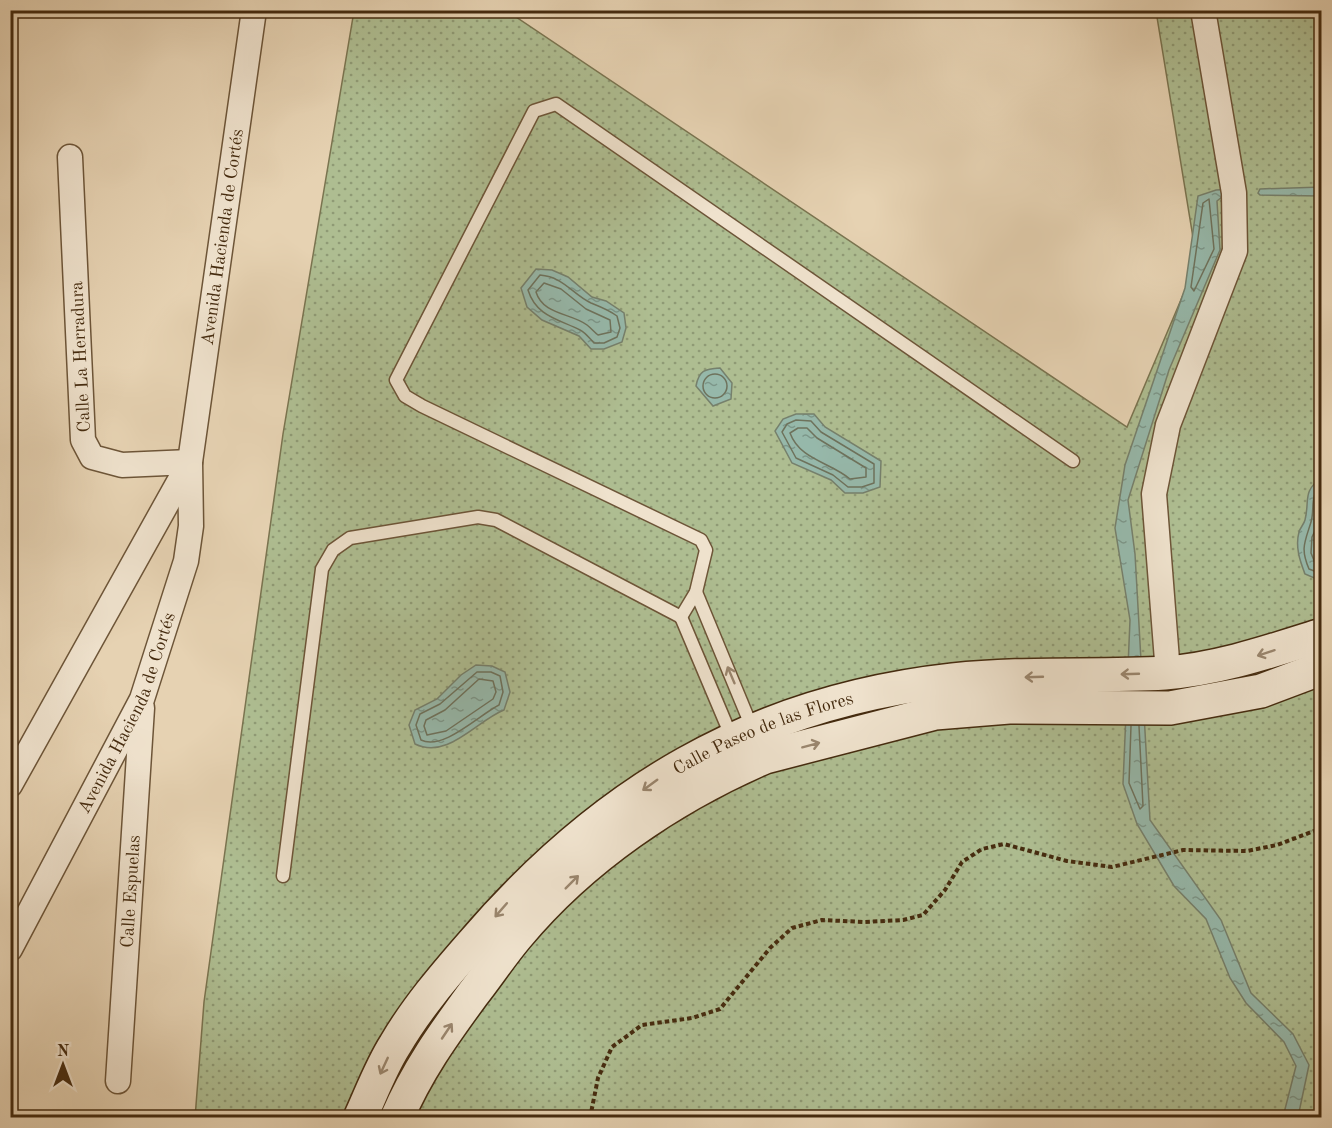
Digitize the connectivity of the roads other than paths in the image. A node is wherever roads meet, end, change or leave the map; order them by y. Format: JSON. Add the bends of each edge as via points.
{"nodes":[{"id":1,"x":254,"y":10,"type":"edge"},
{"id":2,"x":1203,"y":10,"type":"edge"},
{"id":3,"x":70,"y":157,"type":"dead end"},
{"id":4,"x":1073,"y":461,"type":"dead end"},
{"id":5,"x":190,"y":462,"type":"junction"},
{"id":6,"x":696,"y":592,"type":"junction"},
{"id":7,"x":681,"y":618,"type":"junction"},
{"id":8,"x":1322,"y":635,"type":"edge"},
{"id":9,"x":1203,"y":667,"type":"junction"},
{"id":10,"x":1322,"y":668,"type":"edge"},
{"id":11,"x":1168,"y":673,"type":"junction"},
{"id":12,"x":142,"y":699,"type":"junction"},
{"id":13,"x":1213,"y":700,"type":"junction"},
{"id":14,"x":752,"y":746,"type":"junction"},
{"id":15,"x":10,"y":785,"type":"edge"},
{"id":16,"x":283,"y":876,"type":"dead end"},
{"id":17,"x":10,"y":949,"type":"edge"},
{"id":18,"x":118,"y":1081,"type":"dead end"},
{"id":19,"x":360,"y":1118,"type":"edge"},
{"id":20,"x":397,"y":1118,"type":"edge"}],
"edges":[{"from":1,"to":5,"type":"street","name":"Avenida Hacienda de Cortés"},
{"from":2,"to":11,"type":"street","via":[[1234,193],[1235,251],[1168,426],[1154,494]]},
{"from":3,"to":5,"type":"street","name":"Calle La Herradura","via":[[83,440],[92,457],[122,465]]},
{"from":4,"to":6,"type":"lane","via":[[556,104],[534,111],[396,380],[405,396],[422,406],[700,540],[706,550]]},
{"from":5,"to":12,"type":"street","name":"Avenida Hacienda de Cortés","via":[[191,526],[186,561]]},
{"from":5,"to":15,"type":"street","name":"Avenida Hacienda de Cortés"},
{"from":6,"to":7,"type":"lane"},
{"from":14,"to":6,"type":"lane","one_way":true},
{"from":7,"to":14,"type":"lane"},
{"from":7,"to":16,"type":"lane","via":[[496,520],[478,517],[350,538],[333,550],[322,569]]},
{"from":8,"to":9,"type":"street","name":"Calle Paseo de las Flores","one_way":true,"via":[[1245,660]]},
{"from":9,"to":11,"type":"street","name":"Calle Paseo de las Flores"},
{"from":9,"to":13,"type":"street"},
{"from":10,"to":13,"type":"street","name":"Calle Paseo de las Flores","via":[[1261,692]]},
{"from":11,"to":14,"type":"street","name":"Calle Paseo de las Flores","one_way":true,"via":[[953,680],[844,700]]},
{"from":12,"to":17,"type":"street","name":"Avenida Hacienda de Cortés"},
{"from":12,"to":18,"type":"street","name":"Calle Espuelas"},
{"from":14,"to":13,"type":"street","name":"Calle Paseo de las Flores","one_way":true,"via":[[934,713],[1009,706],[1170,708]]},
{"from":14,"to":19,"type":"street","name":"Calle Paseo de las Flores","one_way":true,"via":[[670,770],[576,838],[506,904],[442,979],[394,1046]]},
{"from":20,"to":14,"type":"street","name":"Calle Paseo de las Flores","one_way":true,"via":[[413,1080],[517,936],[588,865]]}]}
